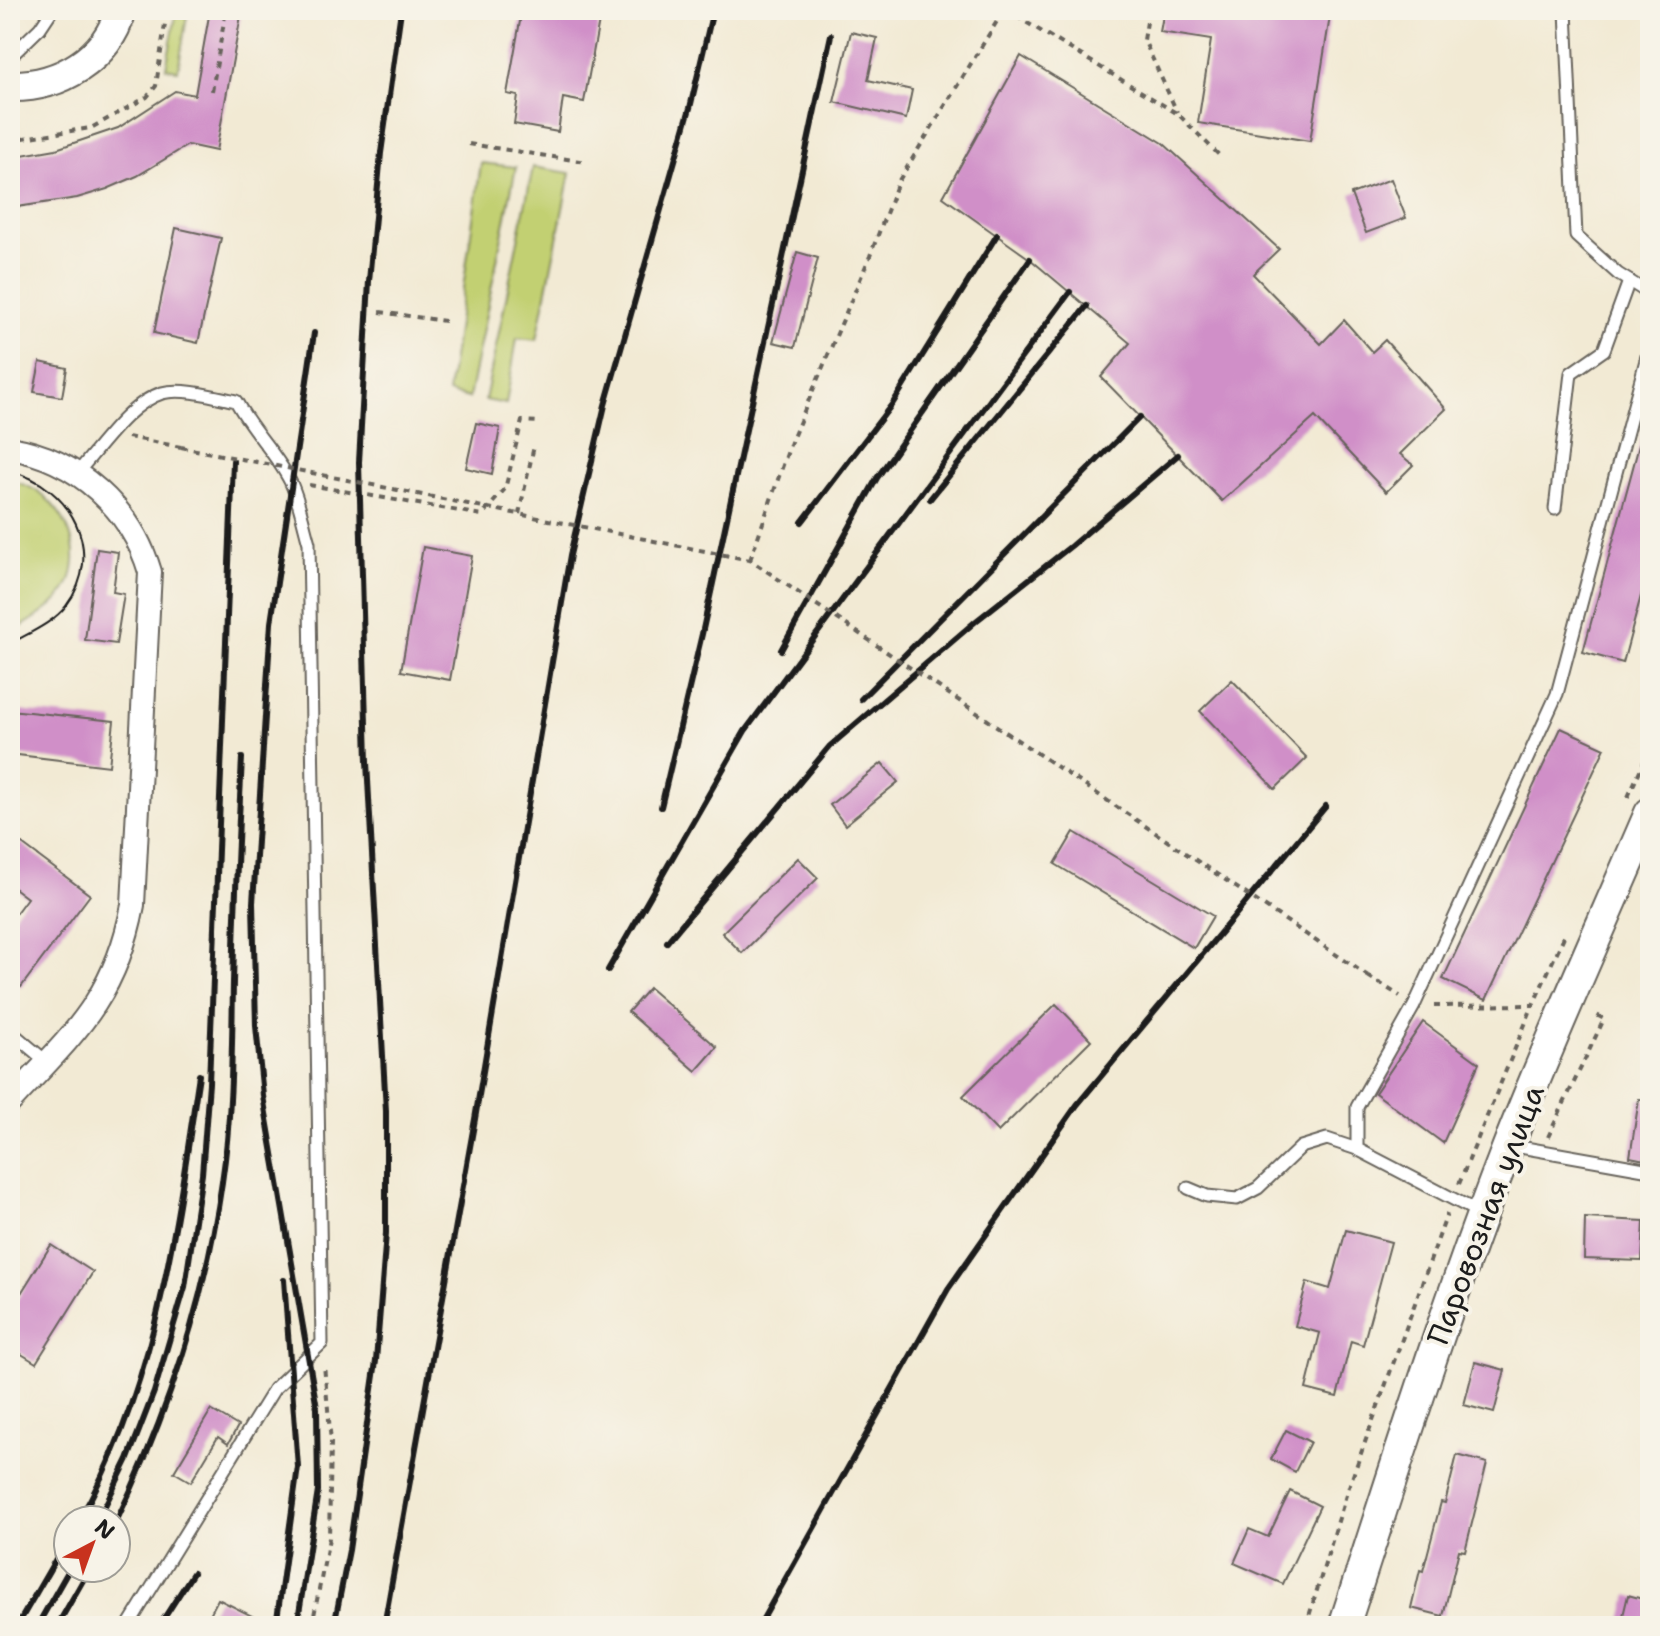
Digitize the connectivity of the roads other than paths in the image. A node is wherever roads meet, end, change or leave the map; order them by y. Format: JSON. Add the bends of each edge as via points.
{"nodes":[{"id":1,"x":52,"y":10,"type":"edge"},
{"id":2,"x":121,"y":10,"type":"edge"},
{"id":3,"x":1566,"y":10,"type":"edge"},
{"id":4,"x":10,"y":57,"type":"edge"},
{"id":5,"x":10,"y":86,"type":"edge"},
{"id":6,"x":1629,"y":281,"type":"junction"},
{"id":7,"x":1650,"y":294,"type":"edge"},
{"id":8,"x":1650,"y":345,"type":"edge"},
{"id":9,"x":10,"y":448,"type":"edge"},
{"id":10,"x":76,"y":474,"type":"junction"},
{"id":11,"x":1555,"y":509,"type":"dead end"},
{"id":12,"x":1637,"y":808,"type":"edge"},
{"id":13,"x":10,"y":1031,"type":"edge"},
{"id":14,"x":47,"y":1062,"type":"junction"},
{"id":15,"x":10,"y":1102,"type":"edge"},
{"id":16,"x":1508,"y":1145,"type":"junction"},
{"id":17,"x":1357,"y":1149,"type":"junction"},
{"id":18,"x":1650,"y":1170,"type":"edge"},
{"id":19,"x":1188,"y":1188,"type":"dead end"},
{"id":20,"x":1482,"y":1214,"type":"junction"},
{"id":21,"x":128,"y":1626,"type":"edge"},
{"id":22,"x":1344,"y":1626,"type":"edge"}],
"edges":[{"from":1,"to":4,"type":"lane"},
{"from":2,"to":5,"type":"main road","via":[[107,42],[72,72],[24,87]]},
{"from":3,"to":6,"type":"lane","via":[[1576,236]]},
{"from":6,"to":7,"type":"lane"},
{"from":6,"to":11,"type":"lane","via":[[1604,350],[1571,373]]},
{"from":8,"to":17,"type":"lane","via":[[1557,694],[1414,1006],[1357,1107]]},
{"from":9,"to":10,"type":"street"},
{"from":10,"to":14,"type":"street","via":[[105,495],[127,521],[142,544],[150,572],[133,905],[127,936],[105,991]]},
{"from":10,"to":21,"type":"lane","via":[[131,411],[163,392],[236,401],[291,482],[309,543],[322,1343],[274,1389]]},
{"from":12,"to":16,"type":"main road","name":"Паровозная улица"},
{"from":13,"to":14,"type":"lane"},
{"from":14,"to":15,"type":"street"},
{"from":16,"to":18,"type":"lane"},
{"from":16,"to":20,"type":"main road","name":"Паровозная улица"},
{"from":17,"to":19,"type":"lane","via":[[1327,1139],[1301,1147],[1258,1188],[1237,1199]]},
{"from":17,"to":20,"type":"lane"},
{"from":20,"to":22,"type":"main road","name":"Паровозная улица"}]}
